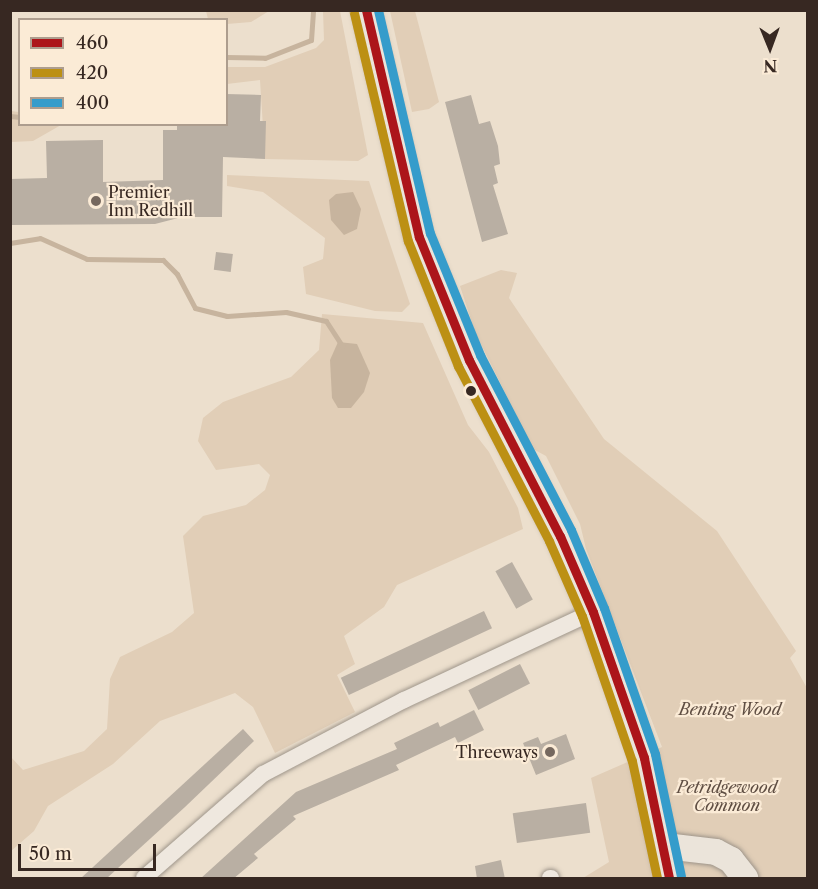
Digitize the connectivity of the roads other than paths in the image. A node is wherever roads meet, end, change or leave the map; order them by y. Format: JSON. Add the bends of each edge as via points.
{"nodes":[{"id":1,"x":368,"y":10,"type":"edge"},
{"id":2,"x":593,"y":612,"type":"junction"},
{"id":3,"x":665,"y":846,"type":"junction"},
{"id":4,"x":144,"y":879,"type":"edge"},
{"id":5,"x":669,"y":879,"type":"edge"},
{"id":6,"x":745,"y":879,"type":"edge"}],
"edges":[{"from":1,"to":2,"type":"main road","via":[[398,162],[438,290]]},
{"from":2,"to":3,"type":"main road","via":[[634,724]]},
{"from":2,"to":4,"type":"street","via":[[404,700],[263,774]]},
{"from":3,"to":5,"type":"main road"},
{"from":3,"to":6,"type":"main road","via":[[717,852],[731,860]]}]}
